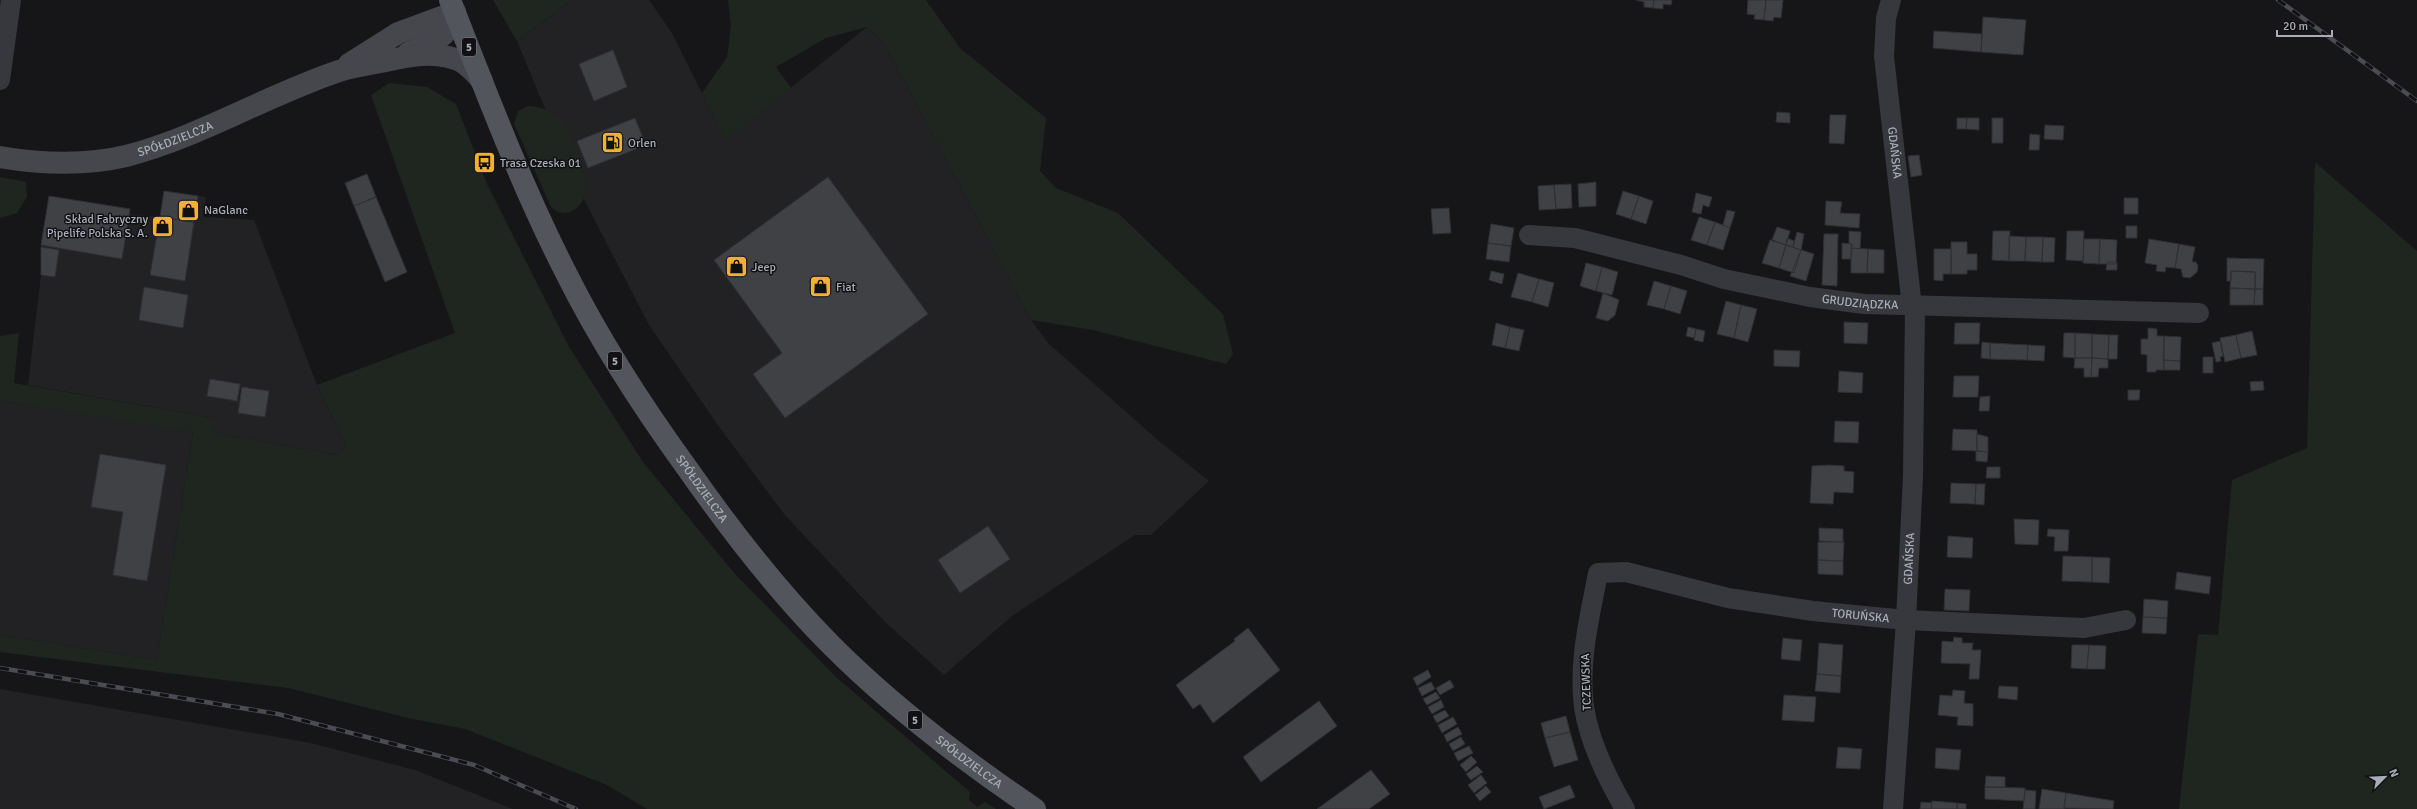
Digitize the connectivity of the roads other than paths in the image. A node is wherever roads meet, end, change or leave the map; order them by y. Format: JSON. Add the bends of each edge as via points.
{"nodes":[{"id":1,"x":11,"y":0,"type":"edge"},
{"id":2,"x":1892,"y":0,"type":"edge"},
{"id":3,"x":452,"y":6,"type":"edge"},
{"id":4,"x":402,"y":57,"type":"junction"},
{"id":5,"x":340,"y":71,"type":"junction"},
{"id":6,"x":0,"y":80,"type":"edge"},
{"id":7,"x":482,"y":81,"type":"junction"},
{"id":8,"x":0,"y":157,"type":"edge"},
{"id":9,"x":1529,"y":235,"type":"dead end"},
{"id":10,"x":1913,"y":307,"type":"junction"},
{"id":11,"x":2199,"y":313,"type":"dead end"},
{"id":12,"x":1598,"y":573,"type":"joint"},
{"id":13,"x":1906,"y":620,"type":"junction"},
{"id":14,"x":2126,"y":620,"type":"dead end"},
{"id":15,"x":1035,"y":809,"type":"edge"},
{"id":16,"x":1625,"y":809,"type":"edge"},
{"id":17,"x":1893,"y":809,"type":"edge"}],
"edges":[{"from":1,"to":6,"type":"street"},
{"from":2,"to":10,"type":"street","name":"GDAŃSKA","via":[[1886,18],[1884,56]]},
{"from":3,"to":4,"type":"street","name":"SPÓŁDZIELCZA","via":[[453,24],[445,35]]},
{"from":3,"to":5,"type":"street","name":"SPÓŁDZIELCZA","via":[[398,33]]},
{"from":3,"to":7,"type":"main road","name":"SPÓŁDZIELCZA","number":"5"},
{"from":4,"to":5,"type":"street","name":"SPÓŁDZIELCZA"},
{"from":4,"to":7,"type":"street","name":"SPÓŁDZIELCZA","via":[[420,55],[455,59],[464,63]]},
{"from":5,"to":8,"type":"street","name":"SPÓŁDZIELCZA","via":[[126,156],[63,164],[33,163]]},
{"from":7,"to":15,"type":"main road","name":"SPÓŁDZIELCZA","number":"5","via":[[524,186],[579,298],[638,398],[721,516],[805,619],[859,672],[948,746]]},
{"from":9,"to":10,"type":"street","name":"GRUDZIĄDZKA","via":[[1575,238],[1681,265],[1724,279],[1810,297]]},
{"from":10,"to":11,"type":"street","name":"GRUDZIĄDZKA","via":[[1939,305]]},
{"from":10,"to":13,"type":"street","name":"GDAŃSKA","via":[[1913,476]]},
{"from":12,"to":13,"type":"street","name":"TORUŃSKA","via":[[1626,572],[1728,598],[1813,611]]},
{"from":12,"to":16,"type":"street","name":"TCZEWSKA","via":[[1584,650],[1584,706],[1590,733],[1600,759]]},
{"from":13,"to":14,"type":"street","name":"TORUŃSKA","via":[[2084,628]]},
{"from":13,"to":17,"type":"street","name":"GDAŃSKA"}]}
